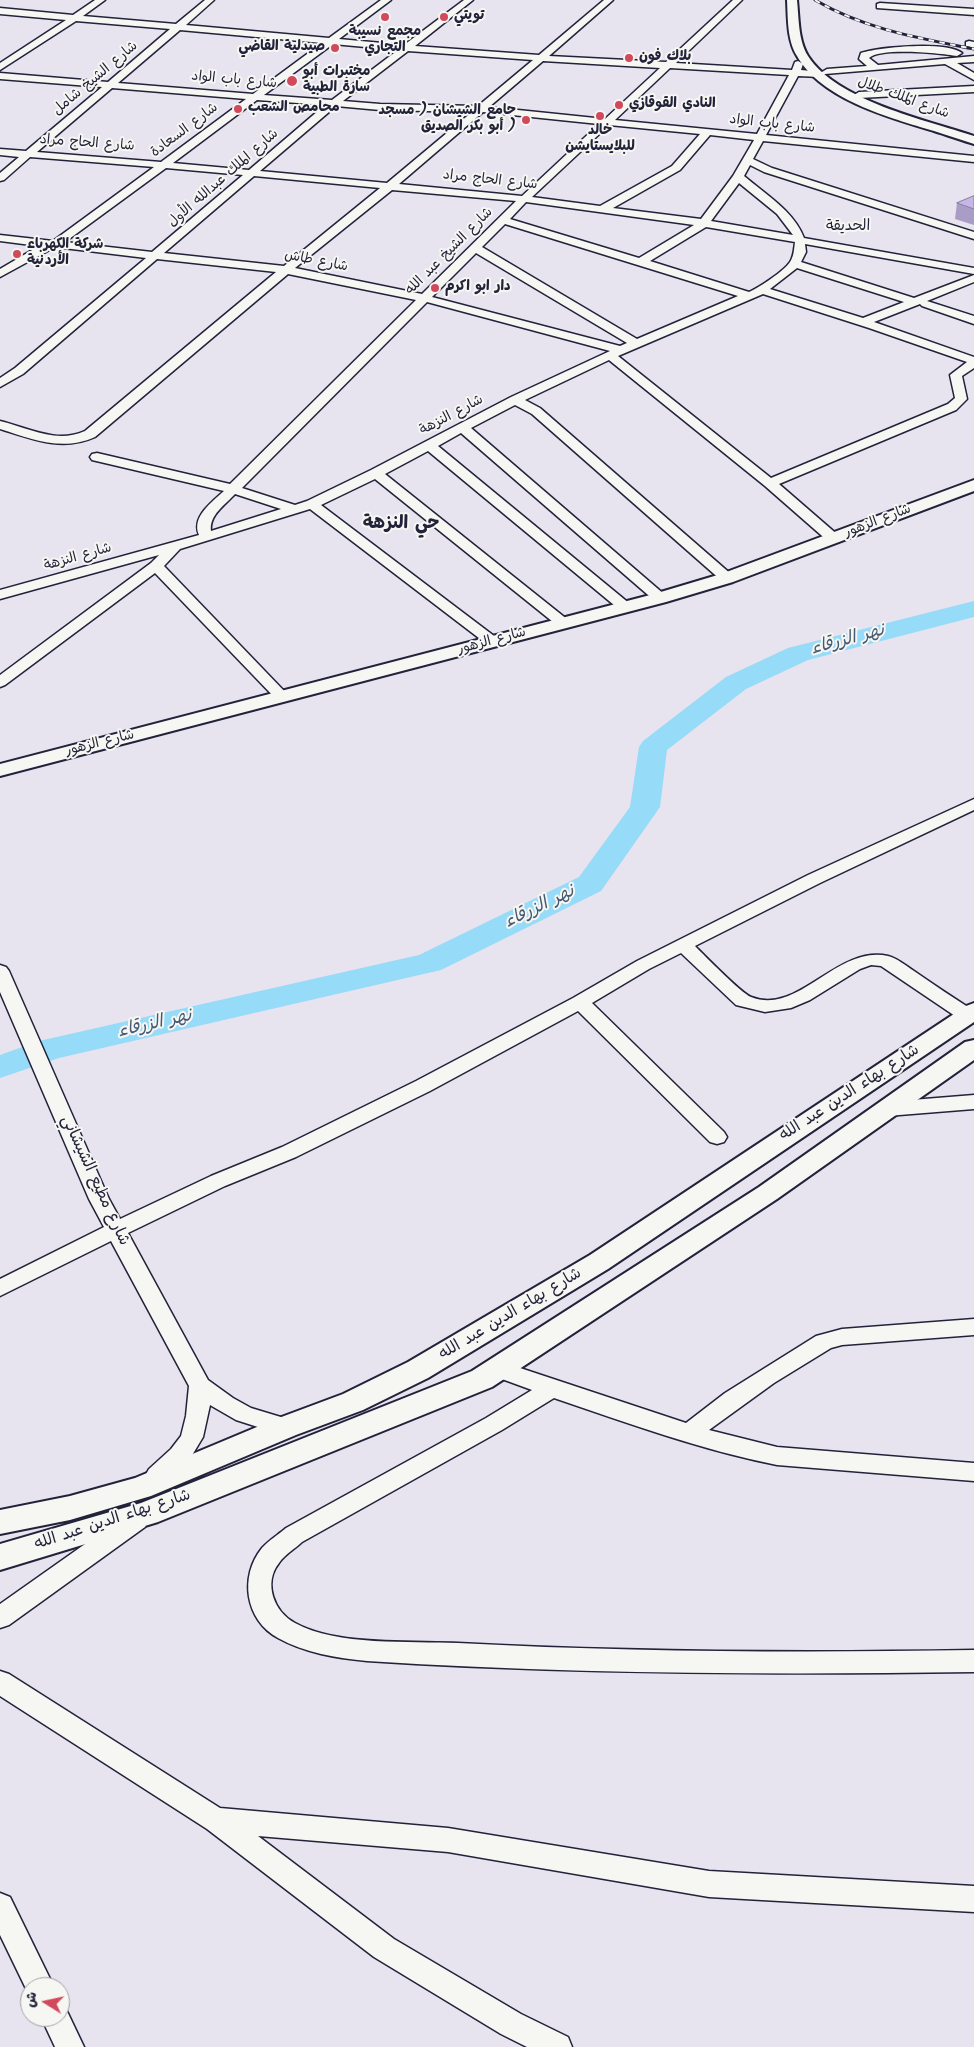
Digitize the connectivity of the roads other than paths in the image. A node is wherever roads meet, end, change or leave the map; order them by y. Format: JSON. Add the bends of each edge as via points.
{"nodes":[{"id":1,"x":101,"y":0,"type":"edge"},
{"id":2,"x":210,"y":0,"type":"edge"},
{"id":3,"x":380,"y":0,"type":"edge"},
{"id":4,"x":387,"y":0,"type":"edge"},
{"id":5,"x":469,"y":0,"type":"edge"},
{"id":6,"x":609,"y":0,"type":"edge"},
{"id":7,"x":738,"y":0,"type":"edge"},
{"id":8,"x":792,"y":0,"type":"edge"},
{"id":9,"x":801,"y":0,"type":"edge"},
{"id":10,"x":898,"y":0,"type":"edge"},
{"id":11,"x":974,"y":4,"type":"edge"},
{"id":12,"x":880,"y":6,"type":"dead end"},
{"id":13,"x":0,"y":11,"type":"edge"},
{"id":14,"x":974,"y":12,"type":"edge"},
{"id":15,"x":75,"y":18,"type":"junction"},
{"id":16,"x":177,"y":28,"type":"junction"},
{"id":17,"x":327,"y":40,"type":"junction"},
{"id":18,"x":407,"y":48,"type":"junction"},
{"id":19,"x":801,"y":53,"type":"junction"},
{"id":20,"x":542,"y":58,"type":"junction"},
{"id":21,"x":974,"y":58,"type":"edge"},
{"id":22,"x":948,"y":62,"type":"junction"},
{"id":23,"x":668,"y":65,"type":"junction"},
{"id":24,"x":0,"y":67,"type":"edge"},
{"id":25,"x":876,"y":68,"type":"junction"},
{"id":26,"x":823,"y":73,"type":"junction"},
{"id":27,"x":795,"y":74,"type":"junction"},
{"id":28,"x":0,"y":76,"type":"edge"},
{"id":29,"x":974,"y":77,"type":"edge"},
{"id":30,"x":109,"y":85,"type":"junction"},
{"id":31,"x":974,"y":89,"type":"edge"},
{"id":32,"x":859,"y":95,"type":"junction"},
{"id":33,"x":252,"y":96,"type":"junction"},
{"id":34,"x":334,"y":103,"type":"junction"},
{"id":35,"x":481,"y":109,"type":"junction"},
{"id":36,"x":608,"y":123,"type":"junction"},
{"id":37,"x":707,"y":132,"type":"junction"},
{"id":38,"x":974,"y":134,"type":"edge"},
{"id":39,"x":759,"y":137,"type":"junction"},
{"id":40,"x":974,"y":140,"type":"edge"},
{"id":41,"x":0,"y":152,"type":"edge"},
{"id":42,"x":29,"y":154,"type":"junction"},
{"id":43,"x":974,"y":159,"type":"edge"},
{"id":44,"x":747,"y":160,"type":"junction"},
{"id":45,"x":154,"y":164,"type":"junction"},
{"id":46,"x":166,"y":165,"type":"junction"},
{"id":47,"x":768,"y":170,"type":"junction"},
{"id":48,"x":251,"y":173,"type":"junction"},
{"id":49,"x":740,"y":174,"type":"junction"},
{"id":50,"x":0,"y":178,"type":"edge"},
{"id":51,"x":390,"y":186,"type":"junction"},
{"id":52,"x":524,"y":198,"type":"junction"},
{"id":53,"x":604,"y":208,"type":"junction"},
{"id":54,"x":503,"y":220,"type":"junction"},
{"id":55,"x":704,"y":222,"type":"junction"},
{"id":56,"x":974,"y":236,"type":"edge"},
{"id":57,"x":0,"y":238,"type":"edge"},
{"id":58,"x":800,"y":240,"type":"junction"},
{"id":59,"x":48,"y":244,"type":"junction"},
{"id":60,"x":475,"y":248,"type":"junction"},
{"id":61,"x":155,"y":257,"type":"junction"},
{"id":62,"x":641,"y":262,"type":"junction"},
{"id":63,"x":795,"y":264,"type":"junction"},
{"id":64,"x":286,"y":270,"type":"junction"},
{"id":65,"x":974,"y":271,"type":"edge"},
{"id":66,"x":0,"y":274,"type":"edge"},
{"id":67,"x":974,"y":278,"type":"edge"},
{"id":68,"x":974,"y":285,"type":"edge"},
{"id":69,"x":756,"y":293,"type":"junction"},
{"id":70,"x":424,"y":298,"type":"junction"},
{"id":71,"x":921,"y":303,"type":"junction"},
{"id":72,"x":974,"y":320,"type":"edge"},
{"id":73,"x":868,"y":324,"type":"junction"},
{"id":74,"x":636,"y":343,"type":"junction"},
{"id":75,"x":616,"y":353,"type":"junction"},
{"id":76,"x":974,"y":362,"type":"edge"},
{"id":77,"x":0,"y":367,"type":"edge"},
{"id":78,"x":19,"y":371,"type":"junction"},
{"id":79,"x":0,"y":383,"type":"edge"},
{"id":80,"x":515,"y":400,"type":"junction"},
{"id":81,"x":0,"y":425,"type":"edge"},
{"id":82,"x":462,"y":427,"type":"junction"},
{"id":83,"x":429,"y":445,"type":"junction"},
{"id":84,"x":97,"y":457,"type":"dead end"},
{"id":85,"x":376,"y":473,"type":"junction"},
{"id":86,"x":770,"y":483,"type":"junction"},
{"id":87,"x":974,"y":485,"type":"edge"},
{"id":88,"x":233,"y":489,"type":"junction"},
{"id":89,"x":312,"y":504,"type":"junction"},
{"id":90,"x":296,"y":510,"type":"junction"},
{"id":91,"x":207,"y":537,"type":"junction"},
{"id":92,"x":834,"y":539,"type":"junction"},
{"id":93,"x":174,"y":547,"type":"junction"},
{"id":94,"x":156,"y":566,"type":"junction"},
{"id":95,"x":727,"y":578,"type":"junction"},
{"id":96,"x":0,"y":596,"type":"edge"},
{"id":97,"x":660,"y":598,"type":"junction"},
{"id":98,"x":625,"y":607,"type":"junction"},
{"id":99,"x":563,"y":623,"type":"junction"},
{"id":100,"x":493,"y":642,"type":"junction"},
{"id":101,"x":0,"y":682,"type":"edge"},
{"id":102,"x":282,"y":697,"type":"junction"},
{"id":103,"x":0,"y":770,"type":"edge"},
{"id":104,"x":974,"y":804,"type":"edge"},
{"id":105,"x":683,"y":945,"type":"junction"},
{"id":106,"x":2,"y":977,"type":"edge"},
{"id":107,"x":580,"y":1002,"type":"junction"},
{"id":108,"x":971,"y":1014,"type":"edge"},
{"id":109,"x":974,"y":1048,"type":"edge"},
{"id":110,"x":974,"y":1102,"type":"edge"},
{"id":111,"x":887,"y":1109,"type":"junction"},
{"id":112,"x":717,"y":1137,"type":"dead end"},
{"id":113,"x":114,"y":1230,"type":"junction"},
{"id":114,"x":637,"y":1236,"type":"junction"},
{"id":115,"x":663,"y":1261,"type":"junction"},
{"id":116,"x":0,"y":1288,"type":"edge"},
{"id":117,"x":974,"y":1327,"type":"edge"},
{"id":118,"x":499,"y":1369,"type":"junction"},
{"id":119,"x":200,"y":1386,"type":"junction"},
{"id":120,"x":551,"y":1389,"type":"junction"},
{"id":121,"x":286,"y":1427,"type":"junction"},
{"id":122,"x":688,"y":1434,"type":"junction"},
{"id":123,"x":974,"y":1472,"type":"edge"},
{"id":124,"x":144,"y":1501,"type":"junction"},
{"id":125,"x":0,"y":1522,"type":"edge"},
{"id":126,"x":0,"y":1557,"type":"edge"},
{"id":127,"x":0,"y":1618,"type":"edge"},
{"id":128,"x":974,"y":1661,"type":"edge"},
{"id":129,"x":0,"y":1682,"type":"edge"},
{"id":130,"x":216,"y":1820,"type":"junction"},
{"id":131,"x":974,"y":1899,"type":"edge"},
{"id":132,"x":0,"y":1906,"type":"edge"},
{"id":133,"x":35,"y":1977,"type":"edge"},
{"id":134,"x":60,"y":2027,"type":"edge"},
{"id":135,"x":70,"y":2047,"type":"edge"},
{"id":136,"x":558,"y":2047,"type":"edge"}],
"edges":[{"from":1,"to":15,"type":"street"},
{"from":2,"to":16,"type":"street","name":"شارع الشيخ شامل"},
{"from":3,"to":17,"type":"street","name":"شارع السعادة"},
{"from":4,"to":17,"type":"street","name":"شارع السعادة"},
{"from":5,"to":18,"type":"street","name":"شارع الملك عبدالله الأول"},
{"from":6,"to":20,"type":"street"},
{"from":7,"to":23,"type":"street","name":"شارع الشيخ عبد الله"},
{"from":8,"to":19,"type":"main road","name":"شارع الملك طلال"},
{"from":9,"to":26,"type":"main road","name":"شارع الملك طلال","via":[[810,53]]},
{"from":10,"to":11,"type":"street"},
{"from":12,"to":14,"type":"street"},
{"from":13,"to":15,"type":"street"},
{"from":15,"to":16,"type":"street"},
{"from":15,"to":24,"type":"street"},
{"from":16,"to":17,"type":"street"},
{"from":16,"to":30,"type":"street","name":"شارع الشيخ شامل"},
{"from":17,"to":18,"type":"street"},
{"from":17,"to":33,"type":"street","name":"شارع السعادة"},
{"from":18,"to":20,"type":"street"},
{"from":18,"to":34,"type":"street","name":"شارع الملك عبدالله الأول"},
{"from":19,"to":26,"type":"main road","name":"شارع الملك طلال"},
{"from":19,"to":27,"type":"street"},
{"from":20,"to":23,"type":"street"},
{"from":20,"to":35,"type":"street"},
{"from":21,"to":22,"type":"street"},
{"from":21,"to":25,"type":"street","via":[[926,50],[864,55],[864,59]]},
{"from":22,"to":25,"type":"street"},
{"from":22,"to":29,"type":"street"},
{"from":23,"to":27,"type":"street"},
{"from":23,"to":36,"type":"street","name":"شارع الشيخ عبد الله"},
{"from":25,"to":26,"type":"street"},
{"from":26,"to":27,"type":"street"},
{"from":26,"to":32,"type":"main road","name":"شارع الملك طلال"},
{"from":26,"to":40,"type":"main road","name":"شارع الملك طلال","via":[[839,91],[860,102]]},
{"from":27,"to":39,"type":"street"},
{"from":28,"to":30,"type":"street","name":"شارع باب الواد"},
{"from":30,"to":33,"type":"street","name":"شارع باب الواد"},
{"from":30,"to":42,"type":"street","name":"شارع الشيخ شامل"},
{"from":31,"to":32,"type":"street"},
{"from":32,"to":38,"type":"main road","name":"شارع الملك طلال"},
{"from":33,"to":34,"type":"street","name":"شارع باب الواد","via":[[308,97]]},
{"from":33,"to":45,"type":"street","name":"شارع السعادة"},
{"from":33,"to":46,"type":"street","name":"شارع السعادة"},
{"from":34,"to":35,"type":"street","name":"شارع باب الواد"},
{"from":34,"to":48,"type":"street","name":"شارع الملك عبدالله الأول"},
{"from":35,"to":36,"type":"street","name":"شارع باب الواد"},
{"from":35,"to":51,"type":"street"},
{"from":36,"to":37,"type":"street","name":"شارع باب الواد"},
{"from":36,"to":52,"type":"street","name":"شارع الشيخ عبد الله"},
{"from":37,"to":39,"type":"street","name":"شارع باب الواد"},
{"from":37,"to":53,"type":"street","via":[[676,168]]},
{"from":39,"to":43,"type":"street","name":"شارع باب الواد"},
{"from":39,"to":44,"type":"street"},
{"from":41,"to":42,"type":"street","name":"شارع الحاج مراد"},
{"from":42,"to":45,"type":"street","name":"شارع الحاج مراد"},
{"from":42,"to":50,"type":"street","name":"شارع الشيخ شامل"},
{"from":44,"to":47,"type":"street"},
{"from":44,"to":49,"type":"street"},
{"from":45,"to":46,"type":"street","name":"شارع الحاج مراد"},
{"from":45,"to":59,"type":"street","name":"شارع السعادة"},
{"from":46,"to":48,"type":"street","name":"شارع الحاج مراد"},
{"from":46,"to":59,"type":"street","name":"شارع السعادة"},
{"from":47,"to":49,"type":"street"},
{"from":47,"to":56,"type":"street"},
{"from":48,"to":51,"type":"street","name":"شارع الحاج مراد"},
{"from":48,"to":61,"type":"street","name":"شارع الملك عبدالله الأول"},
{"from":49,"to":55,"type":"street"},
{"from":49,"to":58,"type":"street","via":[[781,212]]},
{"from":51,"to":52,"type":"street","name":"شارع الحاج مراد"},
{"from":51,"to":64,"type":"street"},
{"from":52,"to":53,"type":"street","name":"شارع الحاج مراد"},
{"from":52,"to":54,"type":"street","name":"شارع الشيخ عبد الله"},
{"from":53,"to":55,"type":"street","name":"شارع الحاج مراد"},
{"from":54,"to":60,"type":"street","name":"شارع الشيخ عبد الله"},
{"from":54,"to":62,"type":"street"},
{"from":55,"to":58,"type":"street","name":"شارع الحاج مراد"},
{"from":55,"to":62,"type":"street"},
{"from":57,"to":59,"type":"street","name":"شارع طاش"},
{"from":58,"to":63,"type":"street"},
{"from":58,"to":65,"type":"street","name":"شارع الحاج مراد"},
{"from":59,"to":61,"type":"street","name":"شارع طاش"},
{"from":59,"to":66,"type":"street","name":"شارع السعادة"},
{"from":60,"to":70,"type":"street","name":"شارع الشيخ عبد الله"},
{"from":60,"to":74,"type":"street"},
{"from":61,"to":64,"type":"street","name":"شارع طاش"},
{"from":61,"to":78,"type":"street","name":"شارع الملك عبدالله الأول"},
{"from":62,"to":69,"type":"street"},
{"from":63,"to":69,"type":"street","name":"شارع النزهة"},
{"from":63,"to":71,"type":"street"},
{"from":64,"to":70,"type":"street","name":"شارع طاش"},
{"from":64,"to":81,"type":"street","via":[[86,436],[71,441],[54,441]]},
{"from":67,"to":71,"type":"street"},
{"from":68,"to":71,"type":"street"},
{"from":69,"to":73,"type":"street"},
{"from":69,"to":74,"type":"street","name":"شارع النزهة"},
{"from":70,"to":75,"type":"street","name":"شارع طاش"},
{"from":70,"to":88,"type":"street","name":"شارع الشيخ عبد الله"},
{"from":71,"to":72,"type":"street"},
{"from":71,"to":73,"type":"street"},
{"from":73,"to":76,"type":"street"},
{"from":74,"to":75,"type":"street","name":"شارع النزهة"},
{"from":75,"to":80,"type":"street","name":"شارع النزهة"},
{"from":75,"to":86,"type":"street"},
{"from":76,"to":86,"type":"street","via":[[956,375],[961,398],[952,407]]},
{"from":77,"to":78,"type":"street"},
{"from":78,"to":79,"type":"street","name":"شارع الملك عبدالله الأول"},
{"from":80,"to":82,"type":"street","name":"شارع النزهة"},
{"from":80,"to":95,"type":"street","via":[[536,411]]},
{"from":82,"to":83,"type":"street","name":"شارع النزهة"},
{"from":82,"to":97,"type":"street"},
{"from":83,"to":85,"type":"street","name":"شارع النزهة"},
{"from":83,"to":98,"type":"street"},
{"from":84,"to":88,"type":"street"},
{"from":85,"to":89,"type":"street","name":"شارع النزهة"},
{"from":85,"to":99,"type":"street"},
{"from":86,"to":92,"type":"street"},
{"from":87,"to":92,"type":"main road","name":"شارع الزهور"},
{"from":88,"to":90,"type":"street"},
{"from":88,"to":91,"type":"street","name":"شارع الشيخ عبد الله","via":[[205,520]]},
{"from":89,"to":90,"type":"street","name":"شارع النزهة"},
{"from":89,"to":100,"type":"street"},
{"from":90,"to":91,"type":"street","name":"شارع النزهة"},
{"from":91,"to":93,"type":"street","name":"شارع النزهة"},
{"from":92,"to":95,"type":"main road","name":"شارع الزهور"},
{"from":93,"to":94,"type":"street"},
{"from":93,"to":96,"type":"street","name":"شارع النزهة"},
{"from":94,"to":101,"type":"street"},
{"from":94,"to":102,"type":"street"},
{"from":95,"to":97,"type":"main road","name":"شارع الزهور"},
{"from":97,"to":98,"type":"main road","name":"شارع الزهور"},
{"from":98,"to":99,"type":"main road","name":"شارع الزهور"},
{"from":99,"to":100,"type":"main road","name":"شارع الزهور"},
{"from":100,"to":102,"type":"main road","name":"شارع الزهور"},
{"from":102,"to":103,"type":"main road","name":"شارع الزهور"},
{"from":104,"to":105,"type":"street"},
{"from":105,"to":107,"type":"street"},
{"from":105,"to":108,"type":"street","via":[[743,1001],[751,1004],[772,1006],[790,1003],[863,960],[878,958]]},
{"from":106,"to":113,"type":"street","name":"شارع مطيع الشيشاني"},
{"from":107,"to":112,"type":"street"},
{"from":107,"to":113,"type":"street","via":[[423,1086],[289,1152]]},
{"from":108,"to":114,"type":"main road","name":"شارع بهاء الدين عبد الله"},
{"from":109,"to":111,"type":"main road","name":"شارع بهاء الدين عبد الله"},
{"from":110,"to":111,"type":"street"},
{"from":111,"to":115,"type":"main road","name":"شارع بهاء الدين عبد الله","via":[[768,1193]]},
{"from":113,"to":116,"type":"street"},
{"from":113,"to":119,"type":"street","name":"شارع مطيع الشيشاني"},
{"from":114,"to":115,"type":"main road"},
{"from":114,"to":121,"type":"main road","name":"شارع بهاء الدين عبد الله","via":[[506,1320],[418,1370],[353,1402]]},
{"from":115,"to":118,"type":"main road","name":"شارع بهاء الدين عبد الله"},
{"from":117,"to":122,"type":"street","via":[[842,1337],[824,1342],[733,1399]]},
{"from":118,"to":120,"type":"street"},
{"from":118,"to":124,"type":"main road","name":"شارع بهاء الدين عبد الله","via":[[482,1379]]},
{"from":119,"to":121,"type":"street","name":"شارع مطيع الشيشاني","via":[[244,1414]]},
{"from":119,"to":124,"type":"street","via":[[199,1419],[194,1438]]},
{"from":120,"to":122,"type":"street"},
{"from":120,"to":128,"type":"street","via":[[294,1535],[270,1556],[262,1572],[260,1596],[267,1615],[285,1630],[311,1641],[351,1648],[662,1663]]},
{"from":121,"to":124,"type":"main road","name":"شارع بهاء الدين عبد الله"},
{"from":122,"to":123,"type":"street","via":[[777,1456]]},
{"from":124,"to":125,"type":"main road","name":"شارع بهاء الدين عبد الله","via":[[70,1508]]},
{"from":124,"to":126,"type":"main road","name":"شارع بهاء الدين عبد الله"},
{"from":124,"to":127,"type":"street"},
{"from":129,"to":130,"type":"street"},
{"from":130,"to":131,"type":"street","via":[[448,1840],[709,1884]]},
{"from":130,"to":136,"type":"street","via":[[384,1948],[511,2024]]},
{"from":132,"to":133,"type":"street"},
{"from":134,"to":135,"type":"street"}]}
